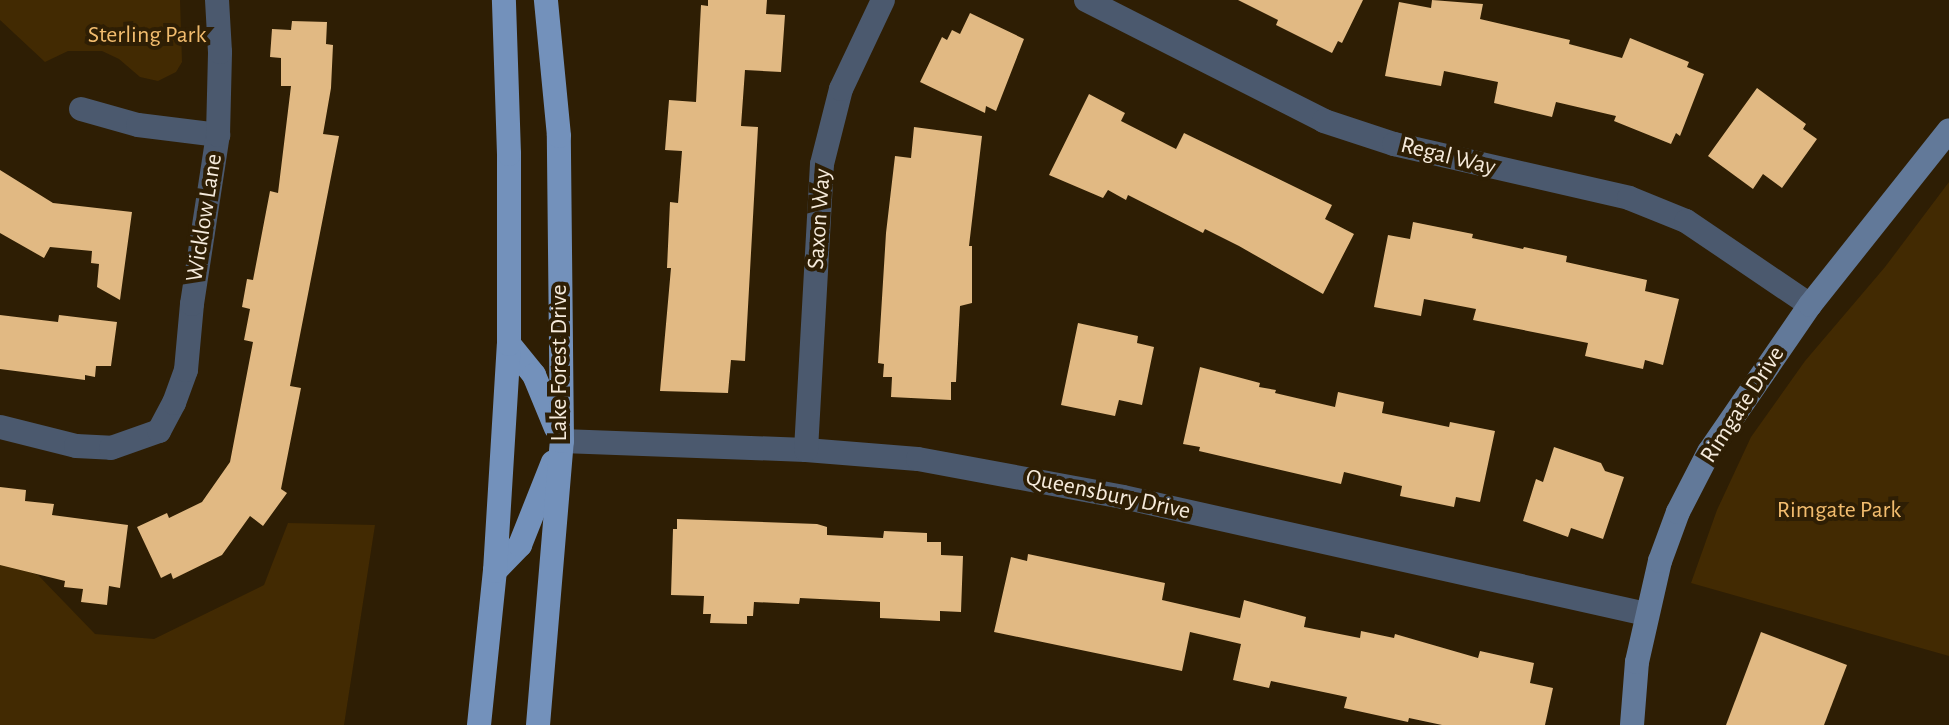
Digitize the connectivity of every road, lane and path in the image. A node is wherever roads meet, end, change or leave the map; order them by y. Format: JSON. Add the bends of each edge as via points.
{"nodes":[{"id":1,"x":217,"y":0,"type":"edge"},
{"id":2,"x":504,"y":0,"type":"edge"},
{"id":3,"x":546,"y":0,"type":"edge"},
{"id":4,"x":883,"y":0,"type":"edge"},
{"id":5,"x":1086,"y":0,"type":"edge"},
{"id":6,"x":81,"y":109,"type":"dead end"},
{"id":7,"x":1949,"y":130,"type":"edge"},
{"id":8,"x":218,"y":135,"type":"junction"},
{"id":9,"x":1810,"y":305,"type":"junction"},
{"id":10,"x":509,"y":344,"type":"junction"},
{"id":11,"x":0,"y":427,"type":"edge"},
{"id":12,"x":562,"y":441,"type":"junction"},
{"id":13,"x":806,"y":450,"type":"junction"},
{"id":14,"x":495,"y":571,"type":"junction"},
{"id":15,"x":1646,"y":614,"type":"junction"},
{"id":16,"x":479,"y":725,"type":"edge"},
{"id":17,"x":538,"y":725,"type":"edge"},
{"id":18,"x":1632,"y":725,"type":"edge"}],
"edges":[{"from":1,"to":8,"type":"street","name":"Wicklow Lane"},
{"from":2,"to":10,"type":"main road"},
{"from":3,"to":12,"type":"main road","name":"Lake Forest Drive","via":[[559,136]]},
{"from":4,"to":13,"type":"street","name":"Saxon Way","via":[[841,89],[822,164]]},
{"from":5,"to":9,"type":"street","name":"Regal Way","via":[[1324,121],[1394,144],[1629,198],[1672,215]]},
{"from":6,"to":8,"type":"street","via":[[138,125]]},
{"from":7,"to":9,"type":"street","name":"Rimgate Drive"},
{"from":8,"to":11,"type":"street","name":"Wicklow Lane","via":[[186,370],[159,431],[111,448],[76,446]]},
{"from":9,"to":15,"type":"street","name":"Rimgate Drive","via":[[1709,452],[1678,512]]},
{"from":10,"to":12,"type":"main road","via":[[534,375]]},
{"from":10,"to":14,"type":"main road"},
{"from":12,"to":13,"type":"street","name":"Queensbury Drive"},
{"from":12,"to":14,"type":"main road","via":[[520,545]]},
{"from":12,"to":17,"type":"main road","name":"Lake Forest Drive"},
{"from":13,"to":15,"type":"street","name":"Queensbury Drive","via":[[918,459],[1005,474]]},
{"from":14,"to":16,"type":"main road"},
{"from":15,"to":18,"type":"street","name":"Rimgate Drive"}]}
